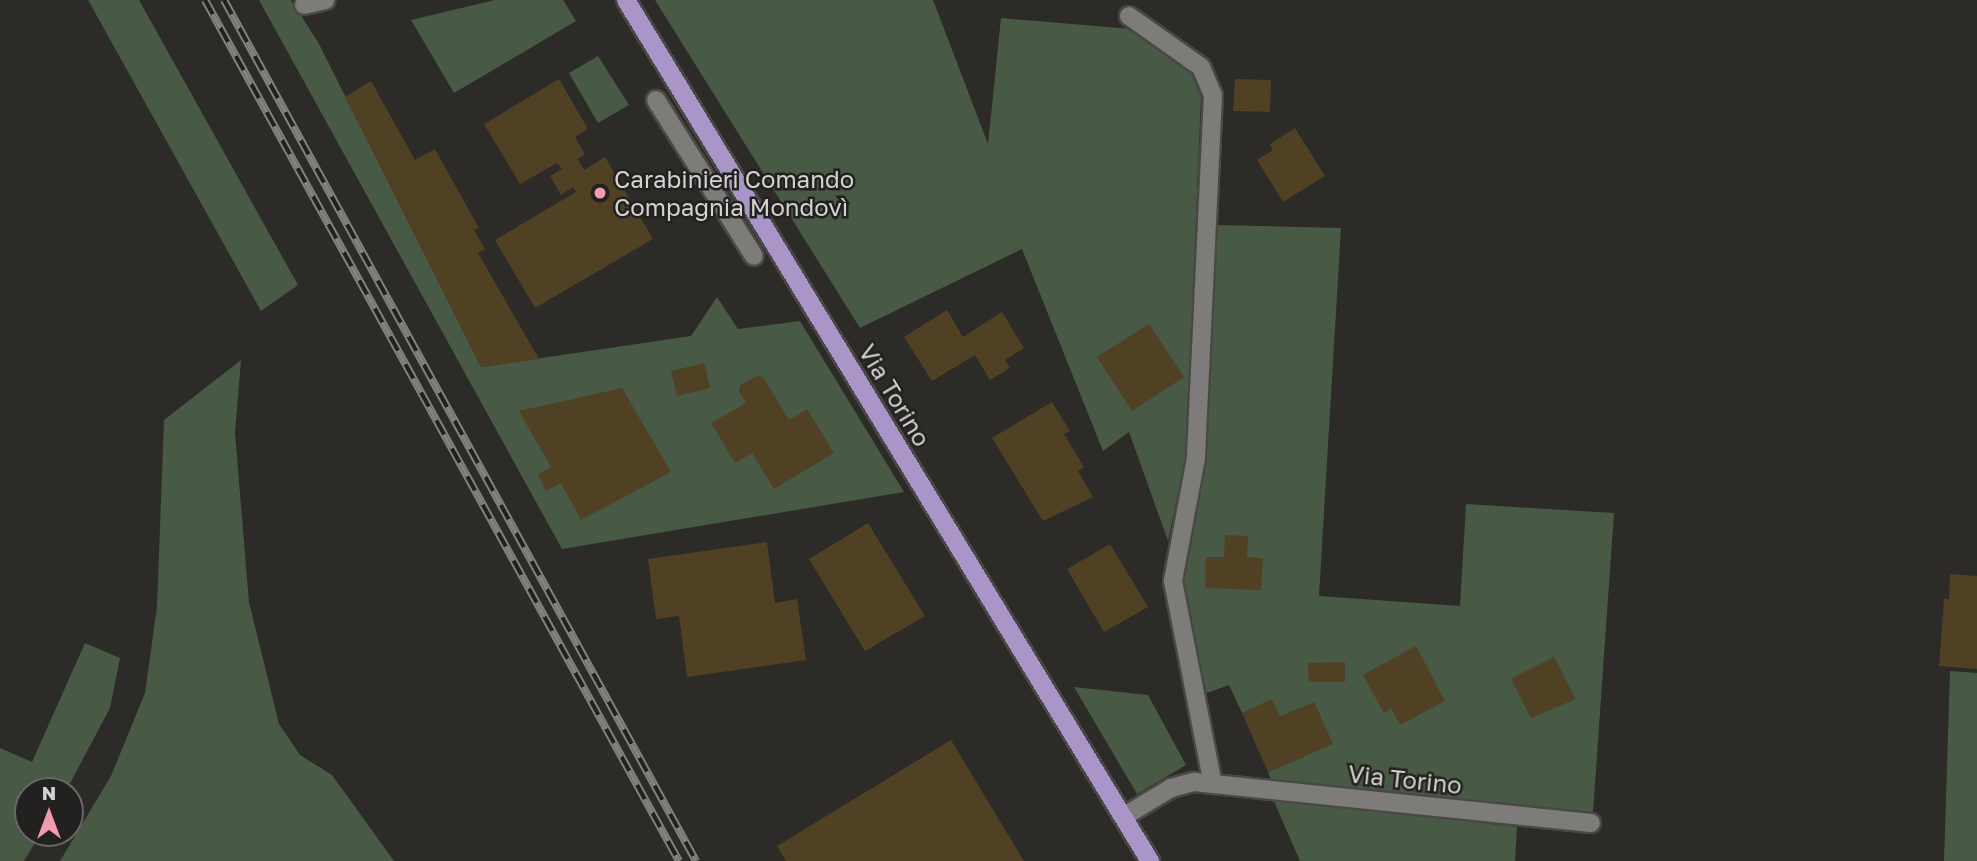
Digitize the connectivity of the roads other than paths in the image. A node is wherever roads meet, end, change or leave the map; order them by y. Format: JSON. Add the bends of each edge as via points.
{"nodes":[{"id":1,"x":325,"y":0,"type":"edge"},
{"id":2,"x":626,"y":0,"type":"edge"},
{"id":3,"x":304,"y":5,"type":"dead end"},
{"id":4,"x":1129,"y":16,"type":"dead end"},
{"id":5,"x":656,"y":100,"type":"dead end"},
{"id":6,"x":754,"y":256,"type":"dead end"},
{"id":7,"x":1213,"y":784,"type":"junction"},
{"id":8,"x":1123,"y":817,"type":"junction"},
{"id":9,"x":1591,"y":823,"type":"dead end"},
{"id":10,"x":1150,"y":861,"type":"edge"}],
"edges":[{"from":1,"to":3,"type":"street"},
{"from":2,"to":8,"type":"main road","name":"Via Torino"},
{"from":4,"to":7,"type":"street","via":[[1201,67],[1213,96],[1196,458],[1173,581]]},
{"from":5,"to":6,"type":"street"},
{"from":7,"to":8,"type":"street","name":"Via Torino","via":[[1181,784]]},
{"from":7,"to":9,"type":"street","name":"Via Torino"},
{"from":8,"to":10,"type":"main road","name":"Via Torino"}]}
